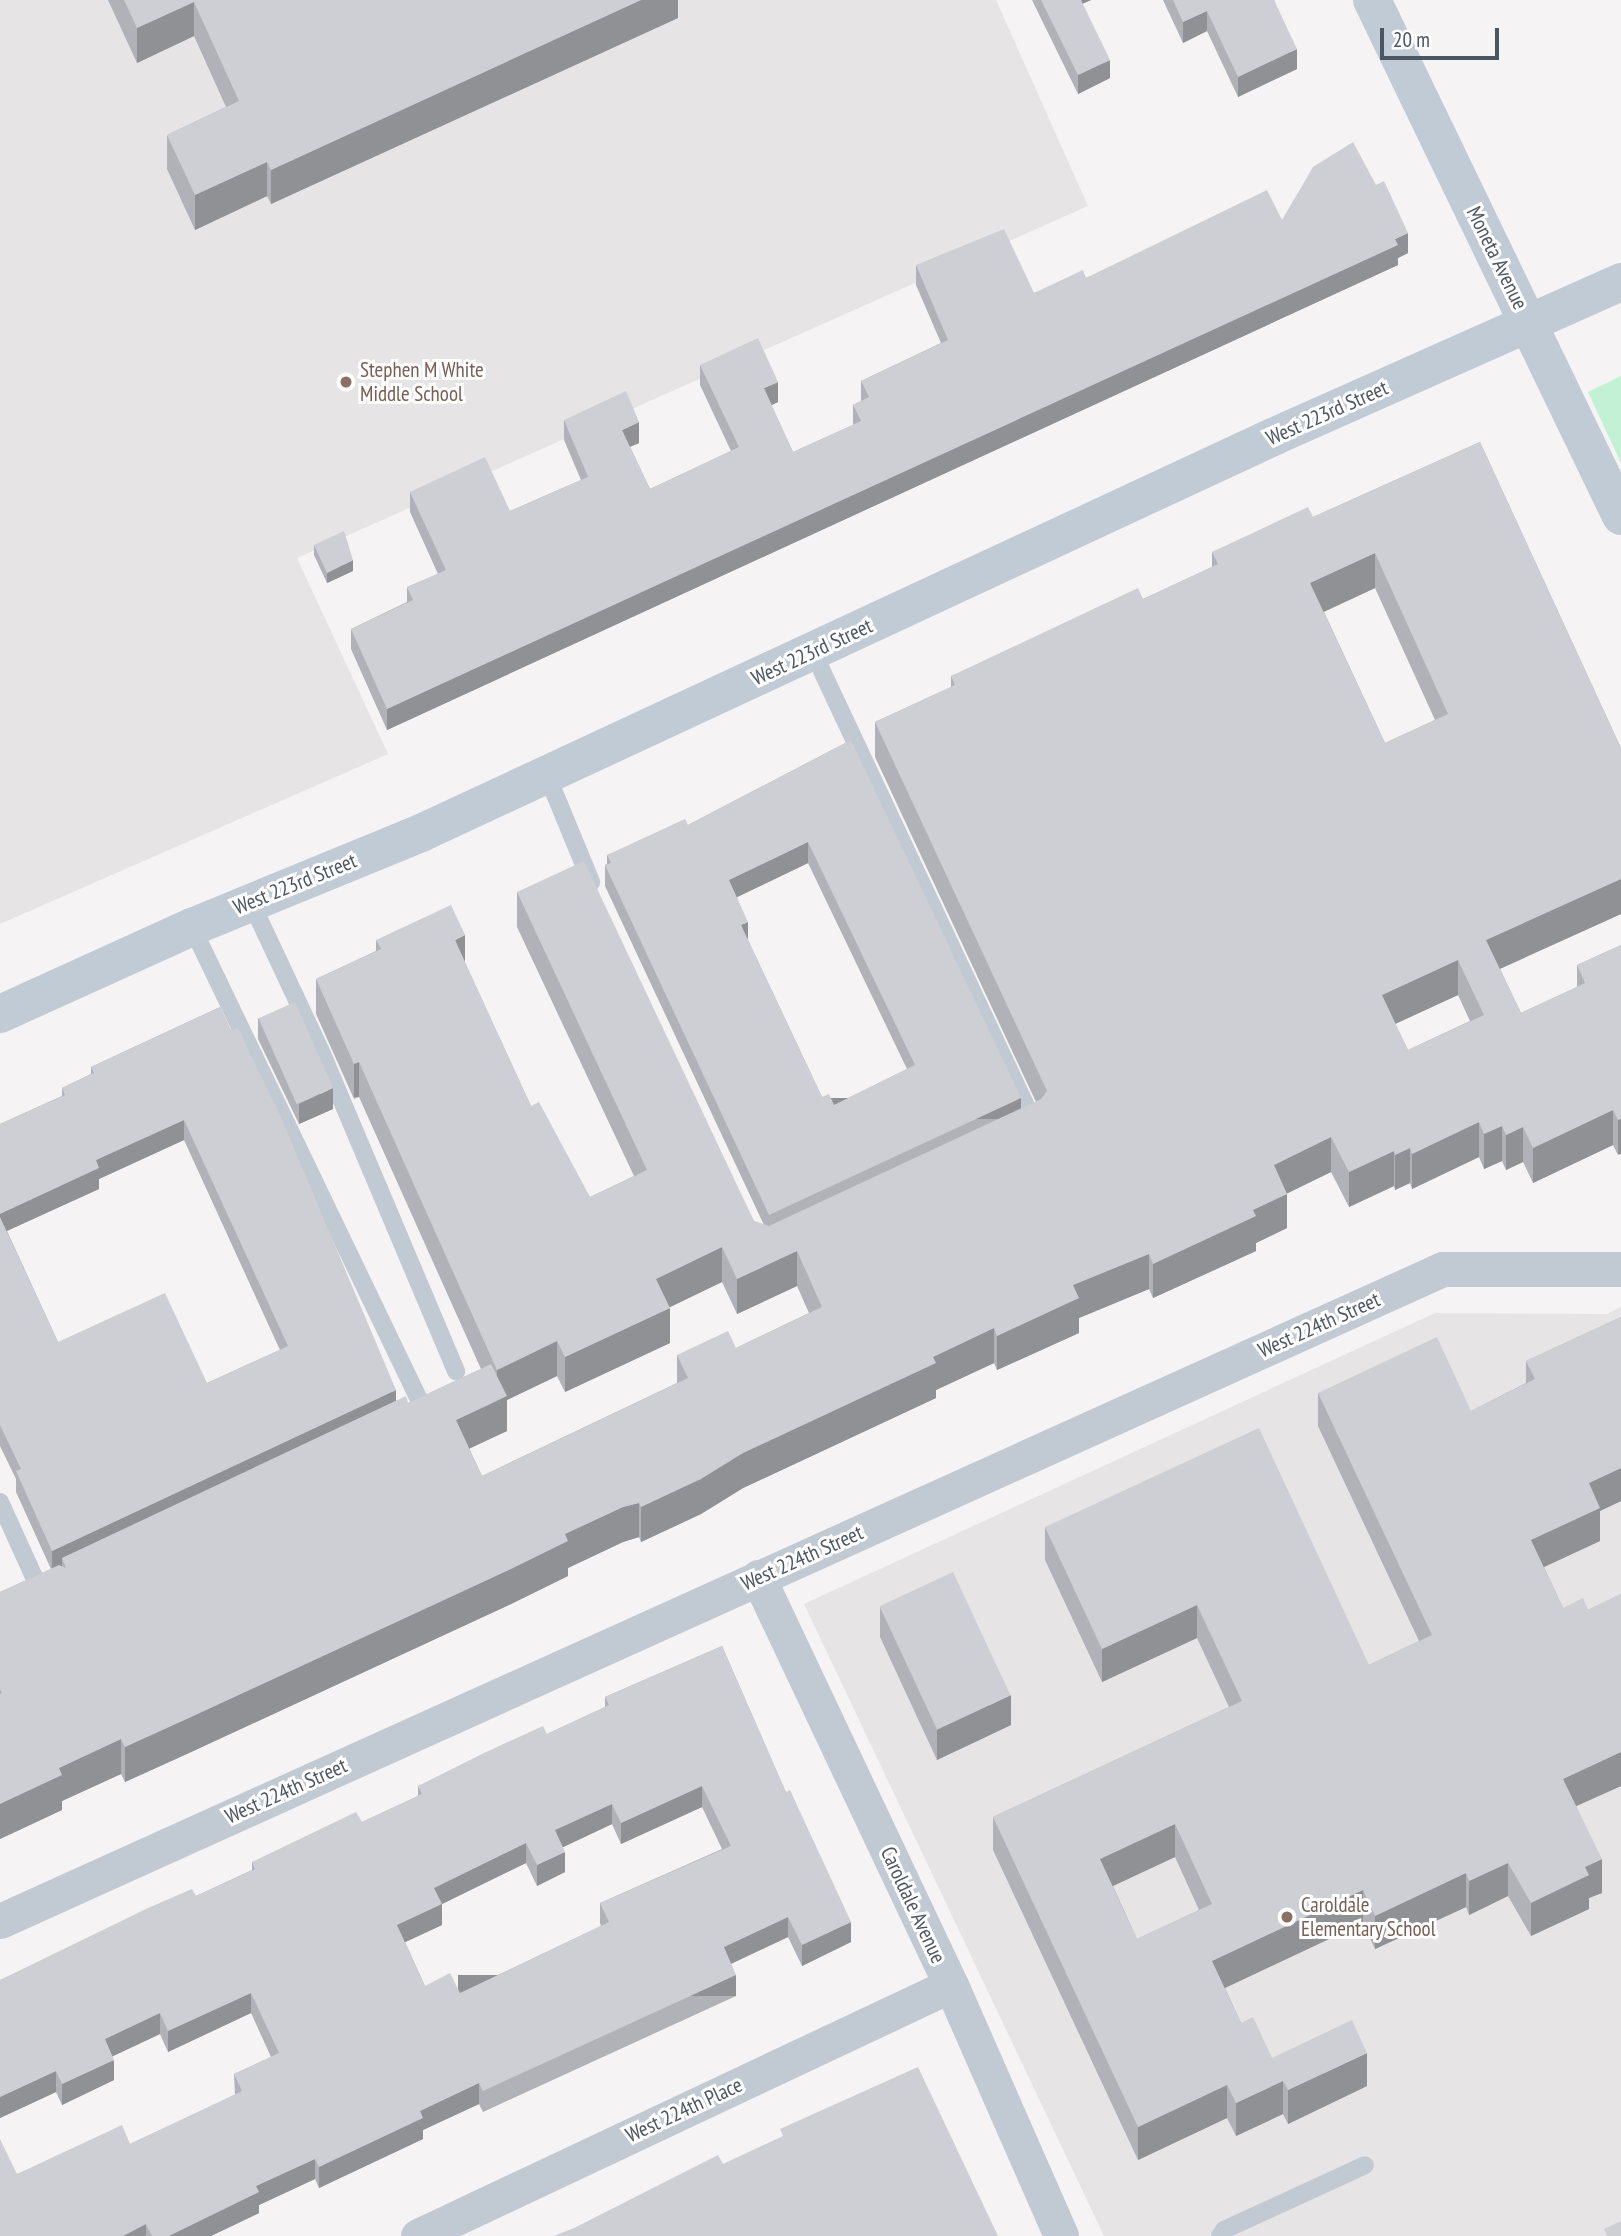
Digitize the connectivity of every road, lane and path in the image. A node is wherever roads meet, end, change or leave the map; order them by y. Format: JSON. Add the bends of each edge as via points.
{"nodes":[{"id":1,"x":1372,"y":0,"type":"edge"},
{"id":2,"x":1621,"y":282,"type":"edge"},
{"id":3,"x":1529,"y":323,"type":"junction"},
{"id":4,"x":1621,"y":516,"type":"edge"},
{"id":5,"x":813,"y":652,"type":"junction"},
{"id":6,"x":547,"y":775,"type":"junction"},
{"id":7,"x":597,"y":896,"type":"edge"},
{"id":8,"x":251,"y":902,"type":"junction"},
{"id":9,"x":192,"y":927,"type":"junction"},
{"id":10,"x":0,"y":1014,"type":"edge"},
{"id":11,"x":1024,"y":1130,"type":"edge"},
{"id":12,"x":1621,"y":1269,"type":"edge"},
{"id":13,"x":456,"y":1371,"type":"dead end"},
{"id":14,"x":400,"y":1421,"type":"edge"},
{"id":15,"x":0,"y":1502,"type":"edge"},
{"id":16,"x":758,"y":1577,"type":"junction"},
{"id":17,"x":65,"y":1578,"type":"edge"},
{"id":18,"x":0,"y":1921,"type":"edge"},
{"id":19,"x":951,"y":1985,"type":"junction"},
{"id":20,"x":1364,"y":2165,"type":"dead end"},
{"id":21,"x":418,"y":2236,"type":"edge"},
{"id":22,"x":1061,"y":2236,"type":"edge"},
{"id":23,"x":1220,"y":2236,"type":"edge"}],
"edges":[{"from":1,"to":3,"type":"main road","name":"Moneta Avenue"},
{"from":2,"to":3,"type":"main road","name":"West 223rd Street"},
{"from":3,"to":4,"type":"main road","name":"Moneta Avenue"},
{"from":3,"to":5,"type":"main road","name":"West 223rd Street"},
{"from":5,"to":6,"type":"main road","name":"West 223rd Street"},
{"from":5,"to":11,"type":"lane","via":[[1036,1124]]},
{"from":6,"to":7,"type":"lane"},
{"from":6,"to":8,"type":"main road","name":"West 223rd Street"},
{"from":8,"to":9,"type":"main road","name":"West 223rd Street"},
{"from":8,"to":13,"type":"lane","via":[[320,1049]]},
{"from":9,"to":10,"type":"main road","name":"West 223rd Street"},
{"from":9,"to":14,"type":"lane","via":[[424,1410]]},
{"from":12,"to":16,"type":"street","name":"West 224th Street","via":[[1443,1269]]},
{"from":15,"to":17,"type":"lane","via":[[40,1590]]},
{"from":16,"to":18,"type":"street","name":"West 224th Street"},
{"from":16,"to":19,"type":"street","name":"Caroldale Avenue"},
{"from":19,"to":21,"type":"street","name":"West 224th Place"},
{"from":19,"to":22,"type":"street","name":"Caroldale Avenue"},
{"from":20,"to":23,"type":"lane","via":[[1224,2230]]}]}
